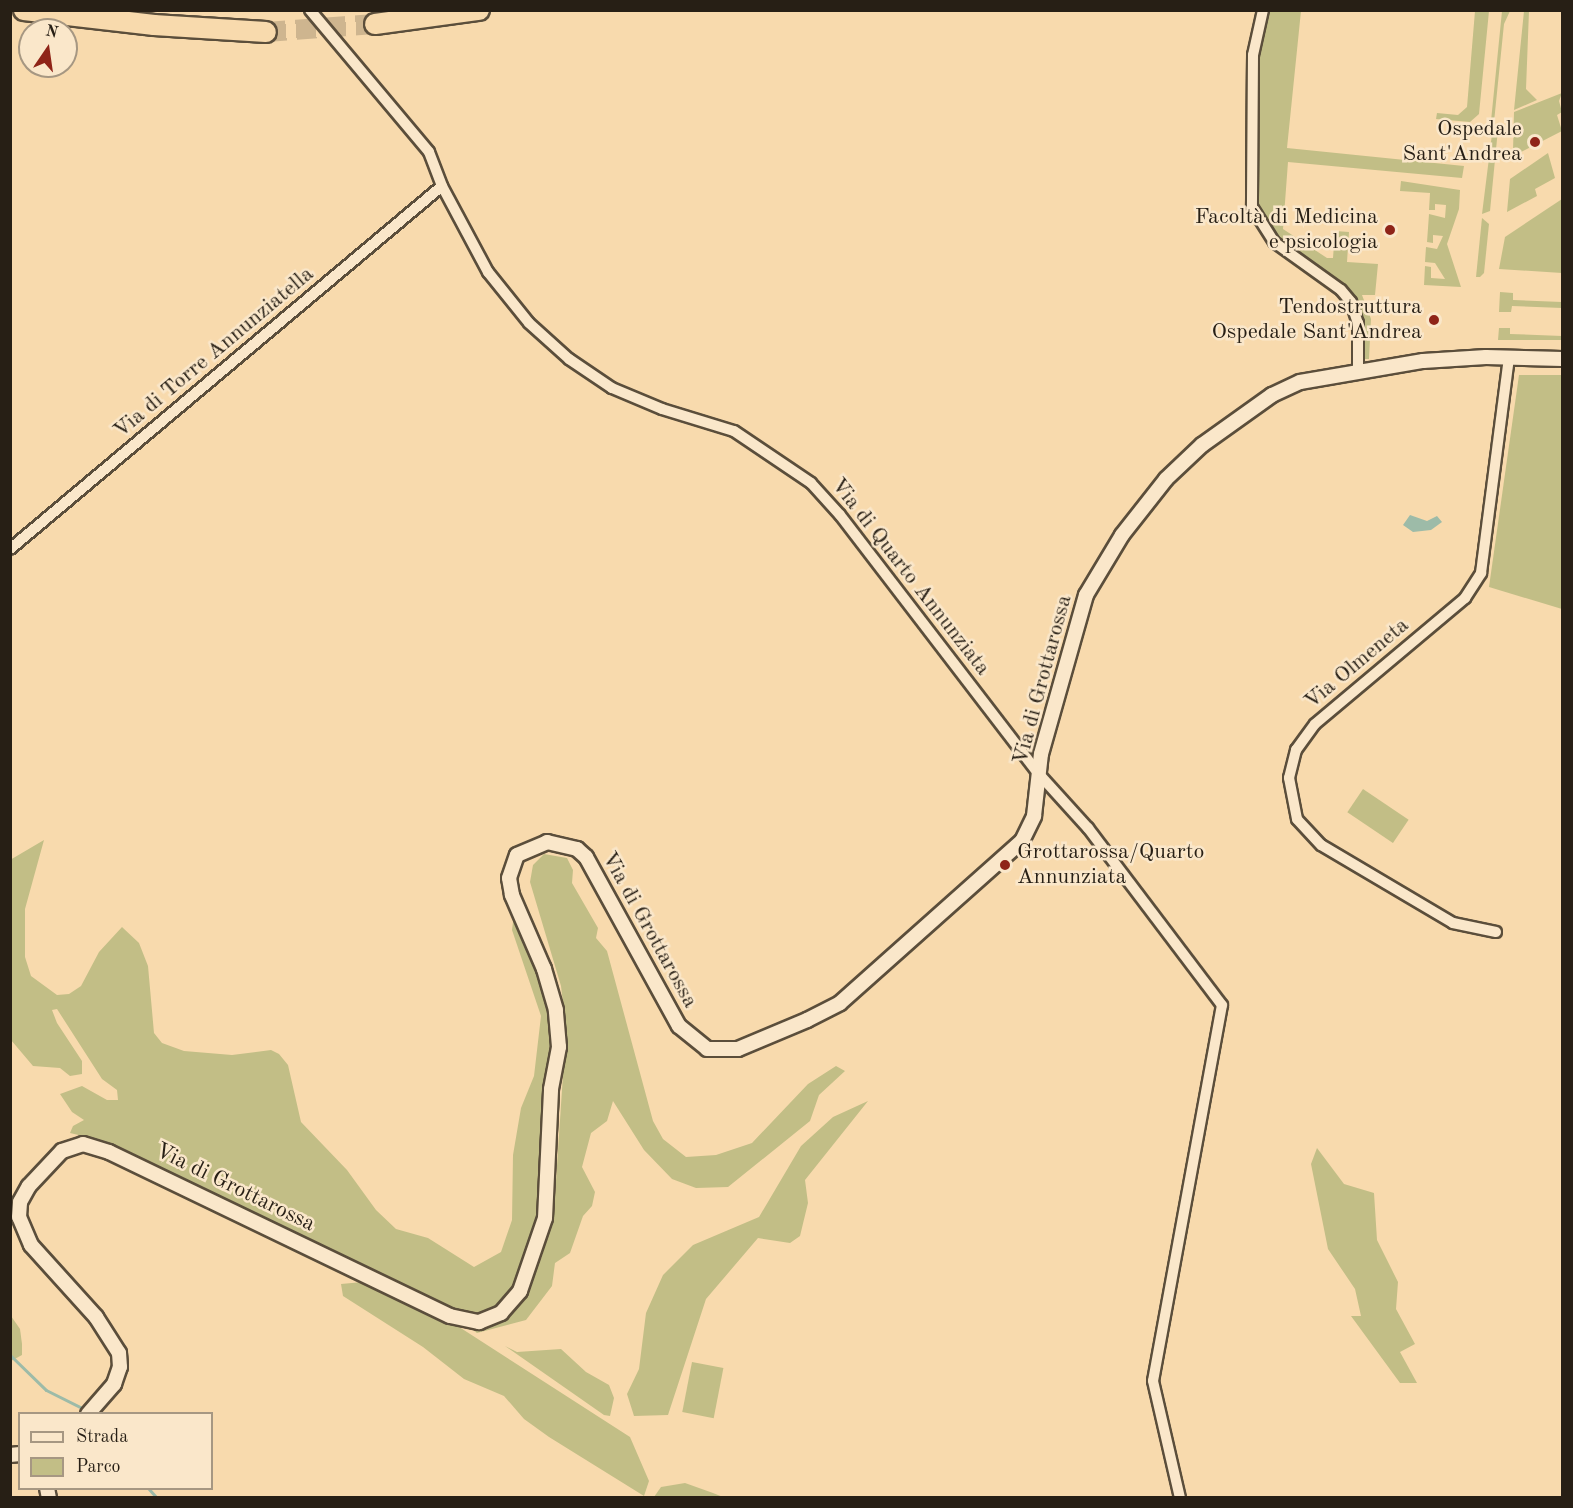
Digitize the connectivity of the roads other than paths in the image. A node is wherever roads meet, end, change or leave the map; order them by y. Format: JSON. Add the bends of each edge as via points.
{"nodes":[{"id":1,"x":24,"y":10,"type":"edge"},
{"id":2,"x":310,"y":10,"type":"edge"},
{"id":3,"x":479,"y":10,"type":"edge"},
{"id":4,"x":1263,"y":10,"type":"edge"},
{"id":5,"x":375,"y":24,"type":"tunnel mouth"},
{"id":6,"x":266,"y":32,"type":"tunnel mouth"},
{"id":7,"x":442,"y":186,"type":"junction"},
{"id":8,"x":1509,"y":357,"type":"junction"},
{"id":9,"x":1563,"y":359,"type":"edge"},
{"id":10,"x":1358,"y":371,"type":"junction"},
{"id":11,"x":10,"y":549,"type":"edge"},
{"id":12,"x":1039,"y":774,"type":"junction"},
{"id":13,"x":1496,"y":932,"type":"dead end"},
{"id":14,"x":89,"y":1412,"type":"edge"},
{"id":15,"x":1180,"y":1497,"type":"edge"}],
"edges":[{"from":1,"to":6,"type":"highway","via":[[154,25]]},
{"from":2,"to":7,"type":"street","name":"Via di Quarto Annunziata","via":[[429,152]]},
{"from":3,"to":5,"type":"highway"},
{"from":4,"to":10,"type":"street","via":[[1253,55],[1252,207],[1274,242],[1341,290],[1351,302],[1358,323]]},
{"from":7,"to":11,"type":"street","name":"Via di Torre Annunziatella"},
{"from":7,"to":12,"type":"street","name":"Via di Quarto Annunziata","via":[[488,272],[529,323],[569,360],[629,396],[734,431],[811,483],[840,515]]},
{"from":8,"to":9,"type":"street","name":"Via di Grottarossa"},
{"from":8,"to":10,"type":"street","name":"Via di Grottarossa","via":[[1423,361]]},
{"from":8,"to":13,"type":"street","name":"Via Olmeneta","via":[[1481,573],[1465,598],[1315,724],[1296,750],[1289,778],[1297,819],[1321,845],[1453,923]]},
{"from":10,"to":12,"type":"street","name":"Via di Grottarossa","via":[[1300,382],[1272,395],[1202,445],[1166,479],[1122,535],[1086,595],[1069,645]]},
{"from":12,"to":14,"type":"street","name":"Via di Grottarossa","via":[[1031,827],[1010,855],[840,1003],[738,1049],[707,1049],[679,1026],[594,869],[577,849],[547,842],[517,855],[509,878],[512,896],[544,969],[556,1010],[559,1047],[551,1089],[545,1218],[539,1244],[510,1306],[490,1318],[479,1322],[450,1316],[97,1147],[80,1144],[62,1150],[24,1193],[20,1222],[31,1245],[115,1344],[119,1372],[101,1402]]},
{"from":12,"to":15,"type":"street","name":"Via di Quarto Annunziata","via":[[1088,828],[1222,1005],[1153,1381]]}]}
